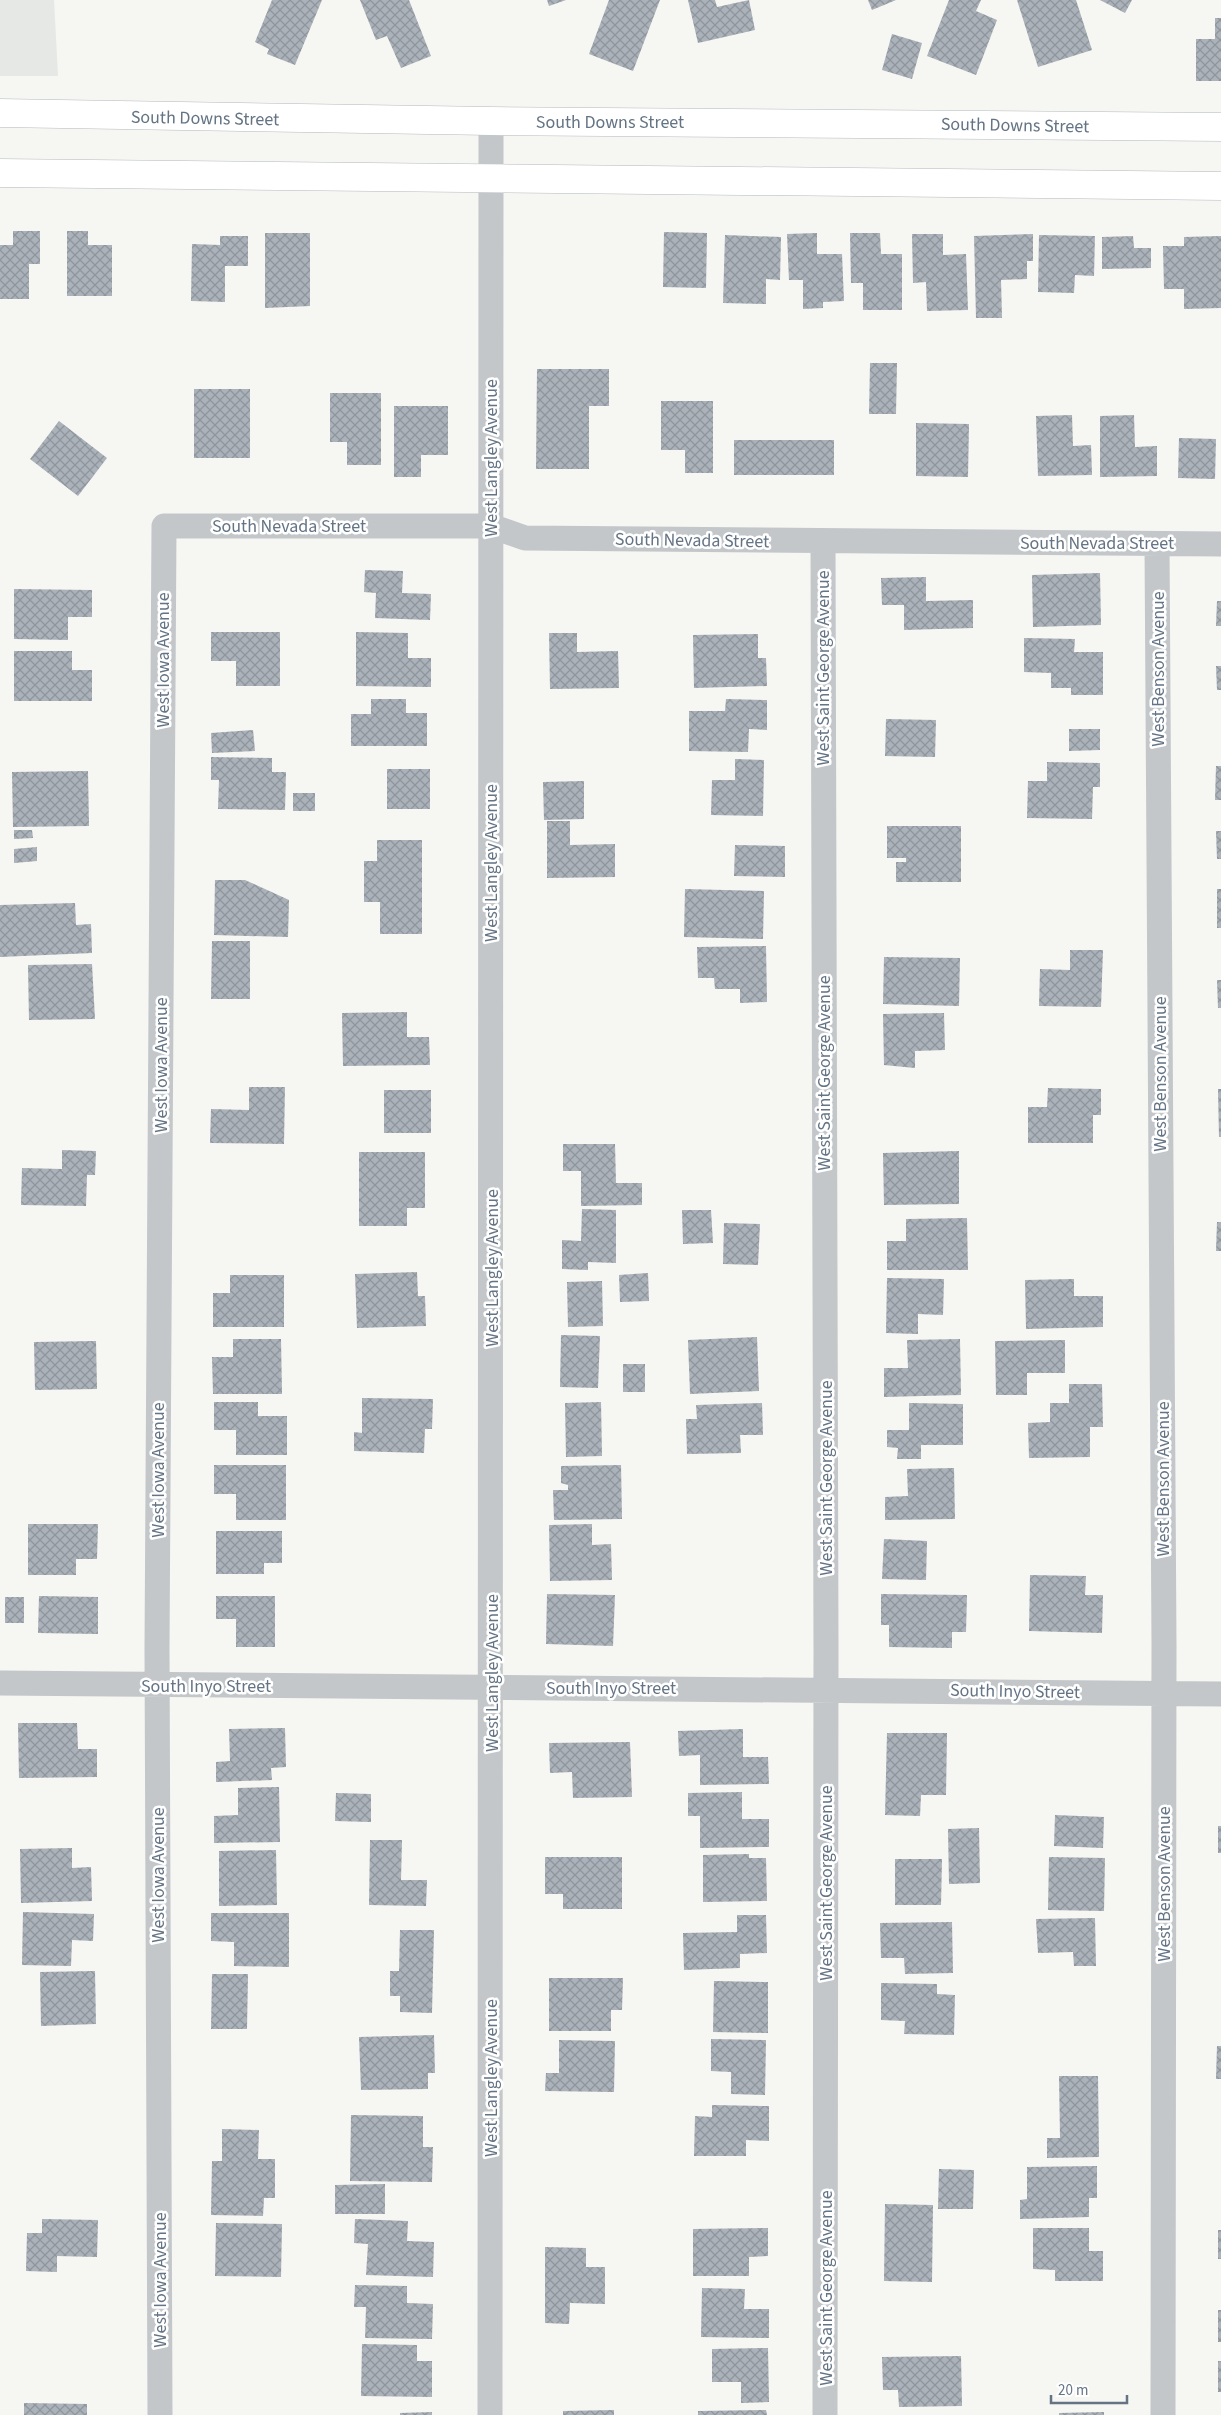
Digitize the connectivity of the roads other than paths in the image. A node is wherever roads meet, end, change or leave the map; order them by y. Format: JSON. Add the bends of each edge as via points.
{"nodes":[{"id":1,"x":0,"y":113,"type":"edge"},
{"id":2,"x":491,"y":121,"type":"junction"},
{"id":3,"x":1221,"y":127,"type":"edge"},
{"id":4,"x":0,"y":173,"type":"edge"},
{"id":5,"x":489,"y":177,"type":"junction"},
{"id":6,"x":1221,"y":186,"type":"edge"},
{"id":7,"x":164,"y":526,"type":"joint"},
{"id":8,"x":491,"y":526,"type":"junction"},
{"id":9,"x":823,"y":541,"type":"junction"},
{"id":10,"x":1157,"y":544,"type":"junction"},
{"id":11,"x":1221,"y":544,"type":"edge"},
{"id":12,"x":0,"y":1683,"type":"edge"},
{"id":13,"x":157,"y":1686,"type":"junction"},
{"id":14,"x":492,"y":1687,"type":"junction"},
{"id":15,"x":826,"y":1689,"type":"junction"},
{"id":16,"x":1164,"y":1693,"type":"junction"},
{"id":17,"x":1221,"y":1694,"type":"edge"},
{"id":18,"x":160,"y":2415,"type":"edge"},
{"id":19,"x":490,"y":2415,"type":"edge"},
{"id":20,"x":826,"y":2415,"type":"edge"},
{"id":21,"x":1163,"y":2415,"type":"edge"}],
"edges":[{"from":1,"to":2,"type":"main road","name":"South Downs Street"},
{"from":2,"to":3,"type":"main road","name":"South Downs Street"},
{"from":2,"to":5,"type":"street","name":"West Langley Avenue"},
{"from":4,"to":5,"type":"main road"},
{"from":5,"to":6,"type":"main road"},
{"from":5,"to":8,"type":"street","name":"West Langley Avenue"},
{"from":7,"to":8,"type":"street","name":"South Nevada Street"},
{"from":7,"to":13,"type":"street","name":"West Iowa Avenue"},
{"from":8,"to":9,"type":"street","name":"South Nevada Street","via":[[525,538]]},
{"from":8,"to":14,"type":"street","name":"West Langley Avenue"},
{"from":9,"to":10,"type":"street","name":"South Nevada Street"},
{"from":9,"to":15,"type":"street","name":"West Saint George Avenue"},
{"from":10,"to":11,"type":"street","name":"South Nevada Street"},
{"from":10,"to":16,"type":"street","name":"West Benson Avenue"},
{"from":12,"to":13,"type":"street","name":"South Inyo Street"},
{"from":13,"to":14,"type":"street","name":"South Inyo Street"},
{"from":13,"to":18,"type":"street","name":"West Iowa Avenue"},
{"from":14,"to":15,"type":"street","name":"South Inyo Street"},
{"from":14,"to":19,"type":"street","name":"West Langley Avenue"},
{"from":15,"to":16,"type":"street","name":"South Inyo Street"},
{"from":15,"to":20,"type":"street","name":"West Saint George Avenue"},
{"from":16,"to":17,"type":"street","name":"South Inyo Street"},
{"from":16,"to":21,"type":"street","name":"West Benson Avenue"}]}
